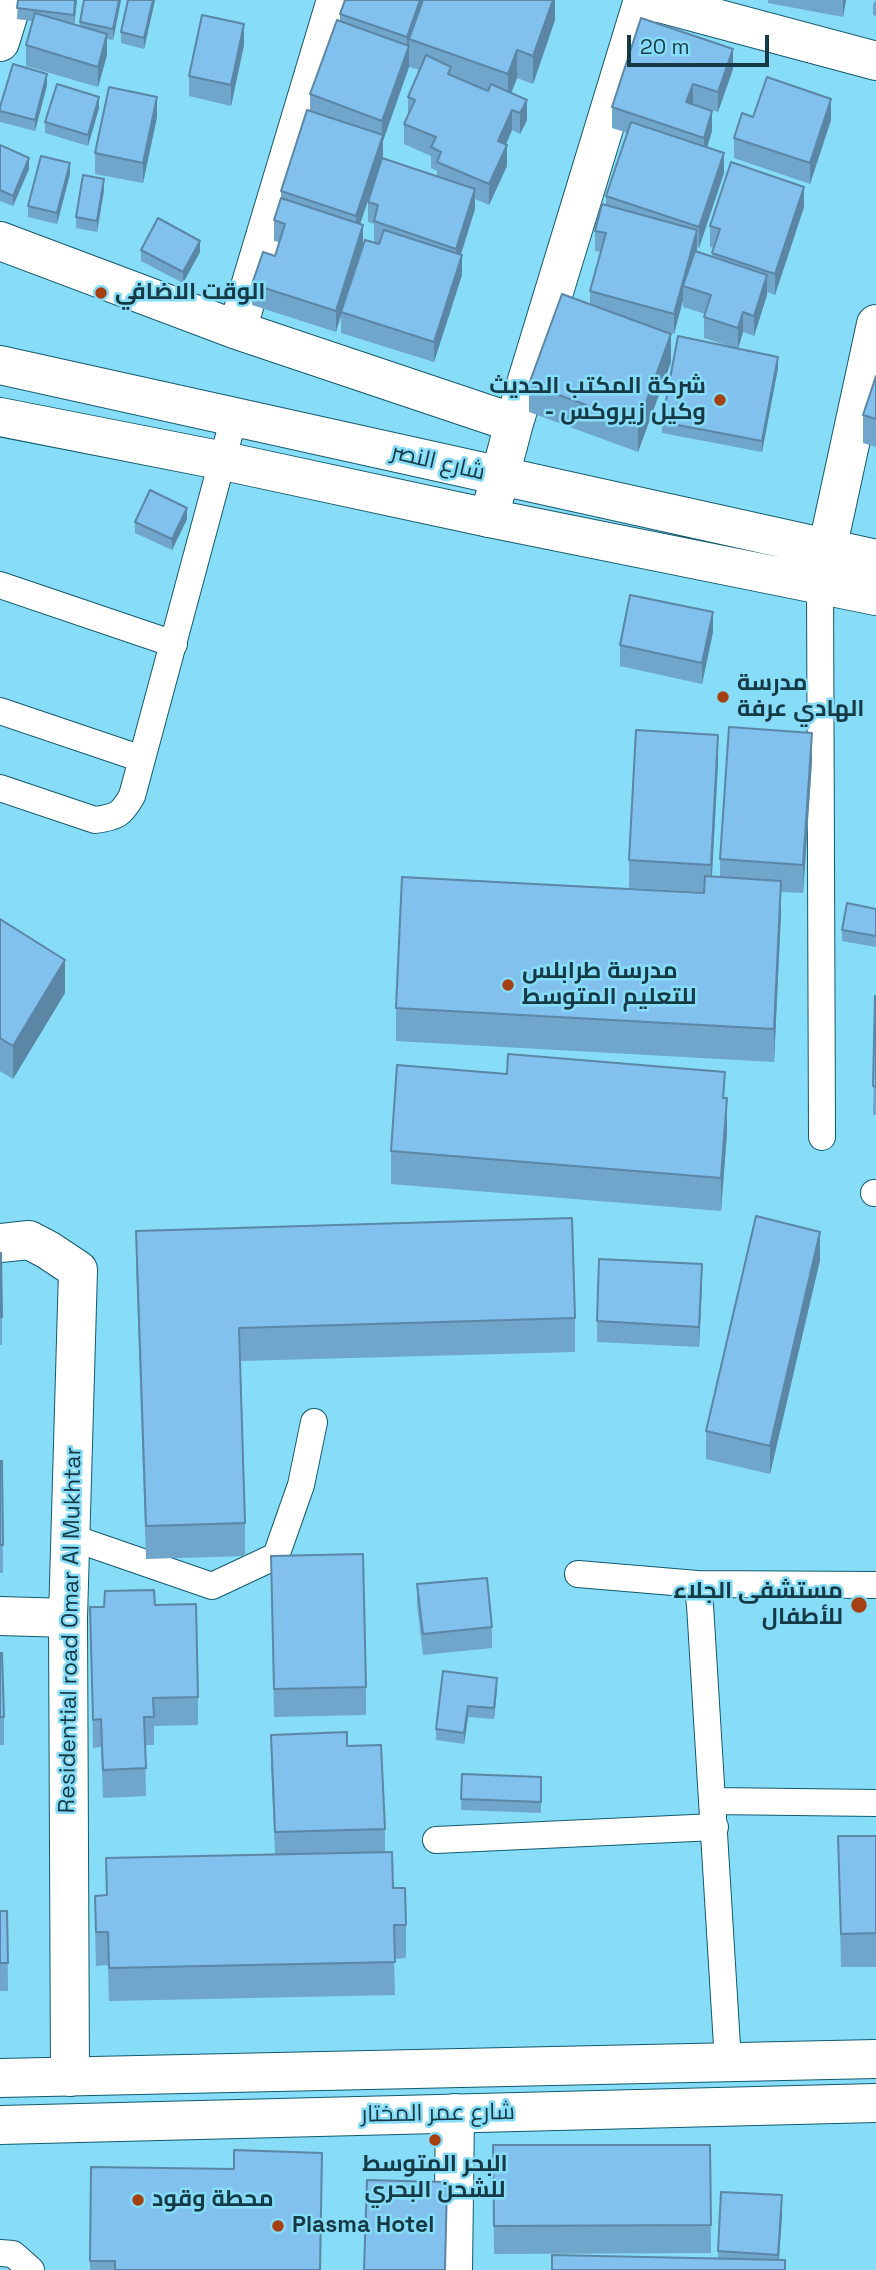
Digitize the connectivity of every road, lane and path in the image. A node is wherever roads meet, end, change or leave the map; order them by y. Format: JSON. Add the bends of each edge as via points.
{"nodes":[{"id":1,"x":13,"y":0,"type":"edge"},
{"id":2,"x":336,"y":0,"type":"edge"},
{"id":3,"x":643,"y":0,"type":"edge"},
{"id":4,"x":648,"y":0,"type":"edge"},
{"id":5,"x":0,"y":42,"type":"edge"},
{"id":6,"x":876,"y":61,"type":"edge"},
{"id":7,"x":0,"y":241,"type":"edge"},
{"id":8,"x":876,"y":324,"type":"edge"},
{"id":9,"x":237,"y":330,"type":"junction"},
{"id":10,"x":0,"y":365,"type":"edge"},
{"id":11,"x":234,"y":417,"type":"junction"},
{"id":12,"x":0,"y":418,"type":"edge"},
{"id":13,"x":514,"y":423,"type":"junction"},
{"id":14,"x":224,"y":461,"type":"junction"},
{"id":15,"x":500,"y":477,"type":"junction"},
{"id":16,"x":489,"y":518,"type":"junction"},
{"id":17,"x":876,"y":559,"type":"edge"},
{"id":18,"x":823,"y":567,"type":"junction"},
{"id":19,"x":0,"y":585,"type":"edge"},
{"id":20,"x":876,"y":596,"type":"edge"},
{"id":21,"x":174,"y":644,"type":"junction"},
{"id":22,"x":0,"y":711,"type":"edge"},
{"id":23,"x":142,"y":759,"type":"junction"},
{"id":24,"x":0,"y":788,"type":"edge"},
{"id":25,"x":822,"y":1137,"type":"dead end"},
{"id":26,"x":0,"y":1243,"type":"edge"},
{"id":27,"x":314,"y":1422,"type":"dead end"},
{"id":28,"x":70,"y":1538,"type":"junction"},
{"id":29,"x":578,"y":1574,"type":"dead end"},
{"id":30,"x":697,"y":1584,"type":"junction"},
{"id":31,"x":876,"y":1585,"type":"edge"},
{"id":32,"x":0,"y":1616,"type":"edge"},
{"id":33,"x":68,"y":1618,"type":"junction"},
{"id":34,"x":714,"y":1801,"type":"junction"},
{"id":35,"x":876,"y":1803,"type":"edge"},
{"id":36,"x":715,"y":1828,"type":"junction"},
{"id":37,"x":436,"y":1840,"type":"dead end"},
{"id":38,"x":876,"y":2059,"type":"edge"},
{"id":39,"x":728,"y":2062,"type":"junction"},
{"id":40,"x":70,"y":2077,"type":"junction"},
{"id":41,"x":0,"y":2078,"type":"edge"},
{"id":42,"x":876,"y":2103,"type":"edge"},
{"id":43,"x":455,"y":2113,"type":"junction"},
{"id":44,"x":0,"y":2125,"type":"edge"},
{"id":45,"x":0,"y":2253,"type":"edge"},
{"id":46,"x":31,"y":2270,"type":"edge"},
{"id":47,"x":453,"y":2270,"type":"edge"}],
"edges":[{"from":1,"to":5,"type":"main road"},
{"from":2,"to":9,"type":"main road"},
{"from":3,"to":13,"type":"main road"},
{"from":4,"to":6,"type":"main road"},
{"from":7,"to":9,"type":"main road"},
{"from":8,"to":18,"type":"main road"},
{"from":9,"to":13,"type":"main road"},
{"from":10,"to":11,"type":"main road","name":"شارع النصر"},
{"from":11,"to":14,"type":"lane"},
{"from":11,"to":15,"type":"main road","name":"شارع النصر"},
{"from":12,"to":14,"type":"main road","name":"شارع النصر"},
{"from":13,"to":15,"type":"main road"},
{"from":14,"to":16,"type":"main road","name":"شارع النصر"},
{"from":14,"to":21,"type":"lane"},
{"from":15,"to":16,"type":"main road"},
{"from":15,"to":18,"type":"main road","name":"شارع النصر"},
{"from":16,"to":18,"type":"main road","name":"شارع النصر"},
{"from":17,"to":18,"type":"main road","name":"شارع النصر"},
{"from":18,"to":20,"type":"main road","name":"شارع النصر"},
{"from":18,"to":25,"type":"lane"},
{"from":19,"to":21,"type":"lane"},
{"from":21,"to":23,"type":"lane"},
{"from":22,"to":23,"type":"lane"},
{"from":23,"to":24,"type":"lane","via":[[132,796],[123,812],[111,818],[95,820]]},
{"from":26,"to":28,"type":"main road","name":"Residential road Omar Al Mukhtar","via":[[29,1240],[78,1270]]},
{"from":27,"to":28,"type":"lane","via":[[301,1485],[276,1556],[212,1586]]},
{"from":28,"to":33,"type":"main road","name":"Residential road Omar Al Mukhtar"},
{"from":29,"to":30,"type":"lane"},
{"from":30,"to":31,"type":"lane"},
{"from":30,"to":34,"type":"lane"},
{"from":32,"to":33,"type":"main road"},
{"from":33,"to":40,"type":"main road","name":"Residential road Omar Al Mukhtar"},
{"from":34,"to":35,"type":"lane"},
{"from":34,"to":36,"type":"lane"},
{"from":36,"to":37,"type":"lane"},
{"from":36,"to":39,"type":"lane"},
{"from":38,"to":39,"type":"main road","name":"شارع عمر المختار"},
{"from":39,"to":40,"type":"main road","name":"شارع عمر المختار"},
{"from":40,"to":41,"type":"main road","name":"شارع عمر المختار"},
{"from":42,"to":43,"type":"main road","name":"شارع عمر المختار"},
{"from":43,"to":44,"type":"main road","name":"شارع عمر المختار"},
{"from":43,"to":47,"type":"main road"},
{"from":45,"to":46,"type":"lane","via":[[13,2253]]}]}
